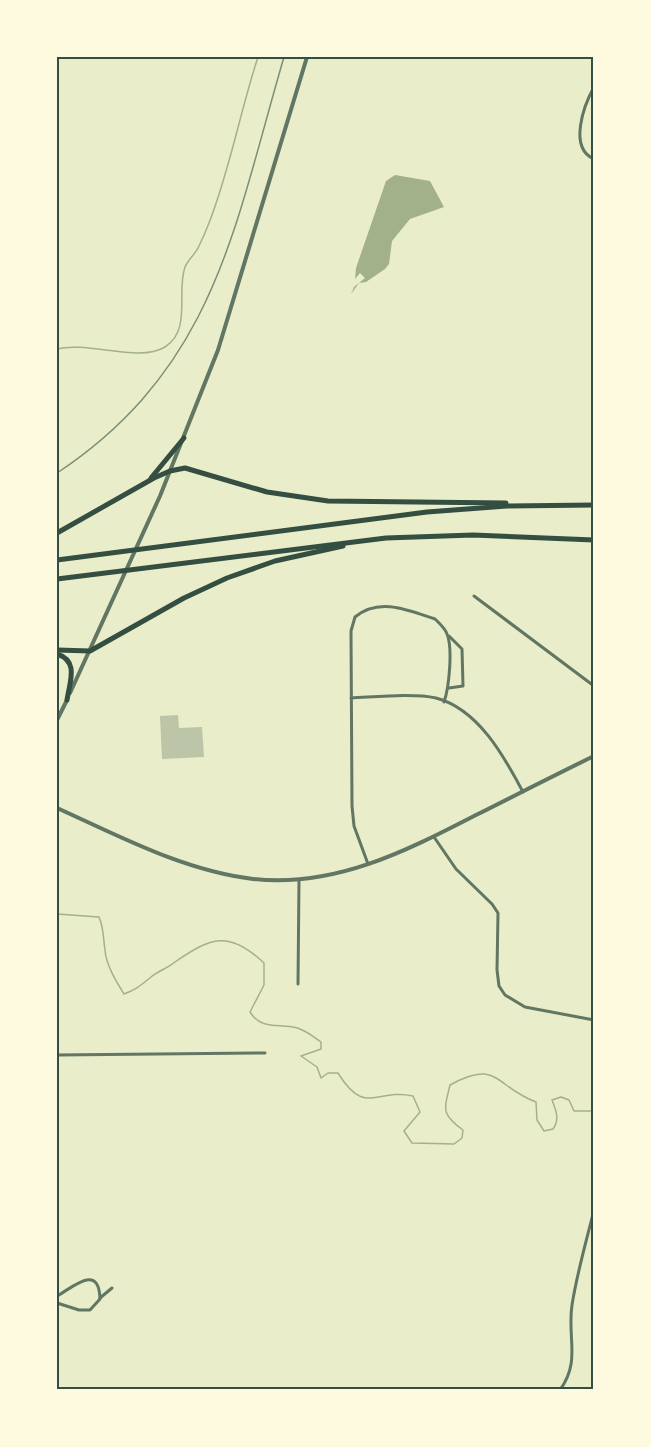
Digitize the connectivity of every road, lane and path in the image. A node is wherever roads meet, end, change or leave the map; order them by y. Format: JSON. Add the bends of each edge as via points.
{"nodes":[{"id":1,"x":307,"y":57,"type":"edge"},
{"id":2,"x":594,"y":87,"type":"edge"},
{"id":3,"x":594,"y":159,"type":"edge"},
{"id":4,"x":184,"y":438,"type":"junction"},
{"id":5,"x":170,"y":471,"type":"junction"},
{"id":6,"x":144,"y":484,"type":"junction"},
{"id":7,"x":576,"y":505,"type":"junction"},
{"id":8,"x":594,"y":505,"type":"edge"},
{"id":9,"x":57,"y":533,"type":"edge"},
{"id":10,"x":386,"y":538,"type":"junction"},
{"id":11,"x":594,"y":540,"type":"edge"},
{"id":12,"x":57,"y":560,"type":"edge"},
{"id":13,"x":57,"y":579,"type":"edge"},
{"id":14,"x":474,"y":596,"type":"dead end"},
{"id":15,"x":448,"y":635,"type":"junction"},
{"id":16,"x":90,"y":651,"type":"junction"},
{"id":17,"x":57,"y":652,"type":"edge"},
{"id":18,"x":594,"y":686,"type":"edge"},
{"id":19,"x":449,"y":688,"type":"junction"},
{"id":20,"x":351,"y":698,"type":"junction"},
{"id":21,"x":67,"y":700,"type":"junction"},
{"id":22,"x":444,"y":702,"type":"junction"},
{"id":23,"x":57,"y":720,"type":"edge"},
{"id":24,"x":594,"y":756,"type":"edge"},
{"id":25,"x":523,"y":792,"type":"junction"},
{"id":26,"x":57,"y":808,"type":"edge"},
{"id":27,"x":434,"y":837,"type":"junction"},
{"id":28,"x":368,"y":865,"type":"junction"},
{"id":29,"x":299,"y":880,"type":"junction"},
{"id":30,"x":298,"y":984,"type":"dead end"},
{"id":31,"x":594,"y":1020,"type":"edge"},
{"id":32,"x":265,"y":1053,"type":"dead end"},
{"id":33,"x":57,"y":1055,"type":"edge"},
{"id":34,"x":594,"y":1210,"type":"edge"},
{"id":35,"x":112,"y":1288,"type":"dead end"},
{"id":36,"x":57,"y":1296,"type":"edge"},
{"id":37,"x":100,"y":1299,"type":"junction"},
{"id":38,"x":57,"y":1303,"type":"edge"},
{"id":39,"x":560,"y":1390,"type":"edge"}],
"edges":[{"from":1,"to":4,"type":"street","via":[[218,351]]},
{"from":2,"to":3,"type":"street","via":[[581,120],[581,141],[584,151]]},
{"from":4,"to":5,"type":"street"},
{"from":4,"to":6,"type":"highway"},
{"from":5,"to":6,"type":"highway"},
{"from":5,"to":7,"type":"highway","via":[[185,468],[267,492],[328,501]]},
{"from":5,"to":16,"type":"street"},
{"from":6,"to":9,"type":"highway"},
{"from":7,"to":8,"type":"highway"},
{"from":7,"to":12,"type":"highway","via":[[427,512]]},
{"from":10,"to":11,"type":"highway","via":[[473,535]]},
{"from":10,"to":13,"type":"highway"},
{"from":10,"to":16,"type":"highway","via":[[296,555],[235,574]]},
{"from":14,"to":18,"type":"street"},
{"from":15,"to":19,"type":"street"},
{"from":15,"to":19,"type":"street","via":[[462,649],[463,656],[463,686]]},
{"from":15,"to":20,"type":"street","via":[[435,619],[404,609],[374,606],[363,610],[351,625]]},
{"from":16,"to":17,"type":"highway"},
{"from":16,"to":21,"type":"street"},
{"from":17,"to":21,"type":"highway","via":[[69,658],[72,665]]},
{"from":19,"to":22,"type":"street"},
{"from":20,"to":22,"type":"street","via":[[436,698]]},
{"from":20,"to":28,"type":"street","via":[[354,826]]},
{"from":21,"to":23,"type":"street"},
{"from":22,"to":25,"type":"street","via":[[467,714],[490,739]]},
{"from":24,"to":25,"type":"street"},
{"from":25,"to":27,"type":"street"},
{"from":26,"to":29,"type":"street","via":[[131,842],[198,866],[252,879]]},
{"from":27,"to":28,"type":"street"},
{"from":27,"to":31,"type":"street","via":[[456,869],[498,914],[497,970],[505,995],[525,1008]]},
{"from":28,"to":29,"type":"street"},
{"from":29,"to":30,"type":"street"},
{"from":32,"to":33,"type":"street"},
{"from":34,"to":39,"type":"street","via":[[572,1305],[573,1365]]},
{"from":35,"to":37,"type":"street"},
{"from":36,"to":37,"type":"street","via":[[88,1279],[98,1286]]},
{"from":37,"to":38,"type":"street","via":[[87,1311]]}]}
